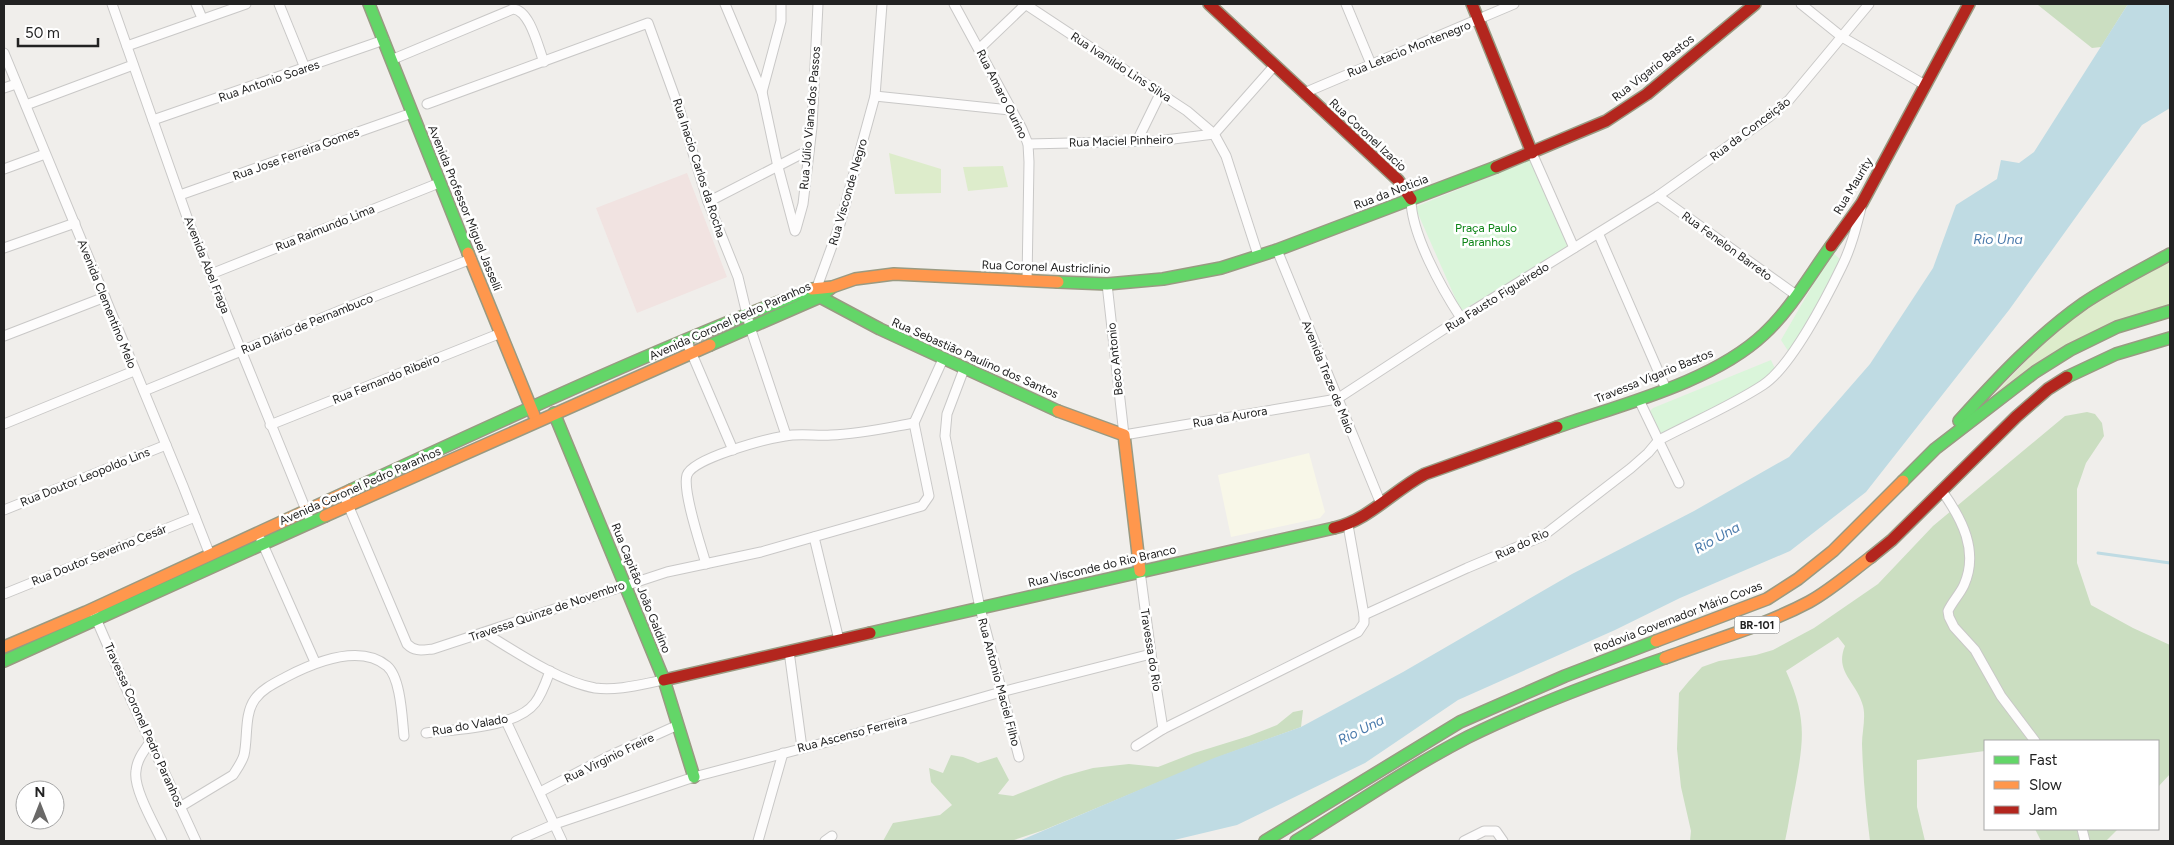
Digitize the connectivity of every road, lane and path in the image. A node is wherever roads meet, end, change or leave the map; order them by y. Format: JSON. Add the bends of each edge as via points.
{"nodes":[{"id":1,"x":112,"y":4,"type":"edge"},
{"id":2,"x":196,"y":4,"type":"edge"},
{"id":3,"x":246,"y":4,"type":"edge"},
{"id":4,"x":279,"y":4,"type":"edge"},
{"id":5,"x":369,"y":4,"type":"edge"},
{"id":6,"x":725,"y":4,"type":"edge"},
{"id":7,"x":781,"y":4,"type":"edge"},
{"id":8,"x":818,"y":4,"type":"edge"},
{"id":9,"x":882,"y":4,"type":"edge"},
{"id":10,"x":954,"y":4,"type":"edge"},
{"id":11,"x":1026,"y":4,"type":"edge"},
{"id":12,"x":1208,"y":4,"type":"edge"},
{"id":13,"x":1346,"y":4,"type":"edge"},
{"id":14,"x":1472,"y":4,"type":"edge"},
{"id":15,"x":1514,"y":4,"type":"edge"},
{"id":16,"x":1755,"y":4,"type":"edge"},
{"id":17,"x":1801,"y":4,"type":"edge"},
{"id":18,"x":1869,"y":4,"type":"edge"},
{"id":19,"x":1969,"y":4,"type":"edge"},
{"id":20,"x":500,"y":8,"type":"edge"},
{"id":21,"x":202,"y":18,"type":"junction"},
{"id":22,"x":1479,"y":20,"type":"junction"},
{"id":23,"x":1842,"y":37,"type":"junction"},
{"id":24,"x":384,"y":40,"type":"junction"},
{"id":25,"x":127,"y":46,"type":"junction"},
{"id":26,"x":979,"y":49,"type":"junction"},
{"id":27,"x":4,"y":53,"type":"edge"},
{"id":28,"x":391,"y":60,"type":"junction"},
{"id":29,"x":544,"y":62,"type":"junction"},
{"id":30,"x":1371,"y":64,"type":"junction"},
{"id":31,"x":133,"y":65,"type":"junction"},
{"id":32,"x":1275,"y":65,"type":"junction"},
{"id":33,"x":305,"y":68,"type":"junction"},
{"id":34,"x":16,"y":84,"type":"junction"},
{"id":35,"x":1925,"y":85,"type":"junction"},
{"id":36,"x":4,"y":88,"type":"edge"},
{"id":37,"x":762,"y":92,"type":"junction"},
{"id":38,"x":1304,"y":93,"type":"junction"},
{"id":39,"x":1160,"y":94,"type":"junction"},
{"id":40,"x":876,"y":96,"type":"junction"},
{"id":41,"x":427,"y":104,"type":"dead end"},
{"id":42,"x":26,"y":105,"type":"junction"},
{"id":43,"x":1010,"y":110,"type":"junction"},
{"id":44,"x":412,"y":113,"type":"junction"},
{"id":45,"x":153,"y":120,"type":"junction"},
{"id":46,"x":1214,"y":134,"type":"junction"},
{"id":47,"x":1137,"y":141,"type":"junction"},
{"id":48,"x":1028,"y":144,"type":"junction"},
{"id":49,"x":809,"y":150,"type":"junction"},
{"id":50,"x":1532,"y":153,"type":"junction"},
{"id":51,"x":45,"y":154,"type":"junction"},
{"id":52,"x":778,"y":167,"type":"junction"},
{"id":53,"x":4,"y":169,"type":"edge"},
{"id":54,"x":439,"y":183,"type":"junction"},
{"id":55,"x":180,"y":195,"type":"junction"},
{"id":56,"x":1658,"y":196,"type":"junction"},
{"id":57,"x":1411,"y":200,"type":"junction"},
{"id":58,"x":708,"y":202,"type":"junction"},
{"id":59,"x":1862,"y":203,"type":"junction"},
{"id":60,"x":75,"y":223,"type":"junction"},
{"id":61,"x":1599,"y":235,"type":"junction"},
{"id":62,"x":4,"y":248,"type":"edge"},
{"id":63,"x":1574,"y":248,"type":"junction"},
{"id":64,"x":1277,"y":250,"type":"junction"},
{"id":65,"x":2170,"y":254,"type":"edge"},
{"id":66,"x":1258,"y":255,"type":"junction"},
{"id":67,"x":471,"y":259,"type":"junction"},
{"id":68,"x":211,"y":274,"type":"junction"},
{"id":69,"x":1026,"y":281,"type":"junction"},
{"id":70,"x":1107,"y":284,"type":"junction"},
{"id":71,"x":832,"y":287,"type":"joint"},
{"id":72,"x":818,"y":292,"type":"junction"},
{"id":73,"x":1796,"y":295,"type":"junction"},
{"id":74,"x":105,"y":297,"type":"junction"},
{"id":75,"x":2170,"y":312,"type":"edge"},
{"id":76,"x":747,"y":314,"type":"junction"},
{"id":77,"x":1461,"y":318,"type":"junction"},
{"id":78,"x":750,"y":327,"type":"junction"},
{"id":79,"x":501,"y":333,"type":"junction"},
{"id":80,"x":4,"y":336,"type":"edge"},
{"id":81,"x":2170,"y":338,"type":"edge"},
{"id":82,"x":686,"y":340,"type":"junction"},
{"id":83,"x":240,"y":351,"type":"junction"},
{"id":84,"x":691,"y":353,"type":"junction"},
{"id":85,"x":943,"y":359,"type":"junction"},
{"id":86,"x":964,"y":369,"type":"junction"},
{"id":87,"x":134,"y":371,"type":"junction"},
{"id":88,"x":605,"y":376,"type":"junction"},
{"id":89,"x":610,"y":389,"type":"junction"},
{"id":90,"x":1666,"y":389,"type":"junction"},
{"id":91,"x":144,"y":391,"type":"junction"},
{"id":92,"x":1337,"y":399,"type":"junction"},
{"id":93,"x":1639,"y":400,"type":"junction"},
{"id":94,"x":530,"y":408,"type":"junction"},
{"id":95,"x":554,"y":413,"type":"junction"},
{"id":96,"x":537,"y":421,"type":"junction"},
{"id":97,"x":914,"y":423,"type":"junction"},
{"id":98,"x":4,"y":424,"type":"edge"},
{"id":99,"x":270,"y":425,"type":"junction"},
{"id":100,"x":786,"y":435,"type":"junction"},
{"id":101,"x":1124,"y":435,"type":"junction"},
{"id":102,"x":1529,"y":438,"type":"joint"},
{"id":103,"x":1659,"y":440,"type":"junction"},
{"id":104,"x":166,"y":445,"type":"junction"},
{"id":105,"x":733,"y":450,"type":"junction"},
{"id":106,"x":1935,"y":450,"type":"junction"},
{"id":107,"x":1679,"y":483,"type":"dead end"},
{"id":108,"x":1942,"y":491,"type":"junction"},
{"id":109,"x":343,"y":493,"type":"junction"},
{"id":110,"x":1380,"y":504,"type":"junction"},
{"id":111,"x":348,"y":506,"type":"junction"},
{"id":112,"x":4,"y":510,"type":"edge"},
{"id":113,"x":306,"y":510,"type":"junction"},
{"id":114,"x":195,"y":517,"type":"junction"},
{"id":115,"x":311,"y":522,"type":"junction"},
{"id":116,"x":1348,"y":525,"type":"junction"},
{"id":117,"x":258,"y":532,"type":"junction"},
{"id":118,"x":814,"y":537,"type":"junction"},
{"id":119,"x":263,"y":545,"type":"junction"},
{"id":120,"x":223,"y":548,"type":"junction"},
{"id":121,"x":206,"y":557,"type":"junction"},
{"id":122,"x":228,"y":560,"type":"junction"},
{"id":123,"x":706,"y":564,"type":"junction"},
{"id":124,"x":208,"y":569,"type":"junction"},
{"id":125,"x":1140,"y":571,"type":"junction"},
{"id":126,"x":172,"y":572,"type":"junction"},
{"id":127,"x":177,"y":583,"type":"junction"},
{"id":128,"x":626,"y":585,"type":"junction"},
{"id":129,"x":4,"y":594,"type":"edge"},
{"id":130,"x":980,"y":608,"type":"junction"},
{"id":131,"x":95,"y":614,"type":"junction"},
{"id":132,"x":1364,"y":615,"type":"junction"},
{"id":133,"x":485,"y":634,"type":"junction"},
{"id":134,"x":839,"y":640,"type":"junction"},
{"id":135,"x":4,"y":647,"type":"edge"},
{"id":136,"x":789,"y":651,"type":"junction"},
{"id":137,"x":1150,"y":654,"type":"junction"},
{"id":138,"x":4,"y":661,"type":"edge"},
{"id":139,"x":315,"y":662,"type":"junction"},
{"id":140,"x":550,"y":671,"type":"junction"},
{"id":141,"x":664,"y":680,"type":"junction"},
{"id":142,"x":1000,"y":692,"type":"junction"},
{"id":143,"x":506,"y":721,"type":"junction"},
{"id":144,"x":678,"y":725,"type":"junction"},
{"id":145,"x":1164,"y":730,"type":"junction"},
{"id":146,"x":426,"y":733,"type":"dead end"},
{"id":147,"x":404,"y":736,"type":"dead end"},
{"id":148,"x":2035,"y":740,"type":"edge"},
{"id":149,"x":150,"y":742,"type":"junction"},
{"id":150,"x":1136,"y":746,"type":"dead end"},
{"id":151,"x":802,"y":748,"type":"junction"},
{"id":152,"x":783,"y":753,"type":"junction"},
{"id":153,"x":1019,"y":757,"type":"dead end"},
{"id":154,"x":694,"y":777,"type":"junction"},
{"id":155,"x":540,"y":792,"type":"junction"},
{"id":156,"x":180,"y":807,"type":"junction"},
{"id":157,"x":555,"y":824,"type":"junction"},
{"id":158,"x":162,"y":841,"type":"edge"},
{"id":159,"x":196,"y":841,"type":"edge"},
{"id":160,"x":516,"y":841,"type":"edge"},
{"id":161,"x":562,"y":841,"type":"edge"},
{"id":162,"x":758,"y":841,"type":"edge"},
{"id":163,"x":1265,"y":841,"type":"edge"},
{"id":164,"x":1296,"y":841,"type":"edge"},
{"id":165,"x":1464,"y":841,"type":"edge"},
{"id":166,"x":1503,"y":841,"type":"edge"}],
"edges":[{"from":1,"to":25,"type":"street","name":"Avenida Abel Fraga"},
{"from":2,"to":21,"type":"street"},
{"from":3,"to":21,"type":"street"},
{"from":4,"to":33,"type":"street"},
{"from":5,"to":24,"type":"main road","name":"Avenida Professor Miguel Jasselli"},
{"from":6,"to":37,"type":"street"},
{"from":7,"to":37,"type":"street","via":[[781,21]]},
{"from":8,"to":49,"type":"street","name":"Rua Júlio Viana dos Passos"},
{"from":9,"to":40,"type":"street","name":"Rua Visconde Negro"},
{"from":10,"to":26,"type":"street","name":"Rua Amaro Ourino"},
{"from":11,"to":26,"type":"street"},
{"from":11,"to":39,"type":"street","name":"Rua Ivanildo Lins Silva"},
{"from":12,"to":32,"type":"main road","name":"Rua Coronel Izacio"},
{"from":13,"to":30,"type":"street"},
{"from":14,"to":22,"type":"main road"},
{"from":15,"to":22,"type":"street","name":"Rua Letacio Montenegro"},
{"from":16,"to":50,"type":"main road","name":"Rua Vigario Bastos","via":[[1630,106],[1606,121]]},
{"from":17,"to":23,"type":"street"},
{"from":18,"to":23,"type":"street","name":"Rua da Conceição"},
{"from":19,"to":35,"type":"main road"},
{"from":20,"to":28,"type":"street"},
{"from":20,"to":29,"type":"street","via":[[522,12],[527,18]]},
{"from":21,"to":25,"type":"street"},
{"from":22,"to":30,"type":"street","name":"Rua Letacio Montenegro"},
{"from":22,"to":50,"type":"main road"},
{"from":23,"to":35,"type":"street"},
{"from":23,"to":56,"type":"street","name":"Rua da Conceição","via":[[1789,100]]},
{"from":24,"to":28,"type":"main road","name":"Avenida Professor Miguel Jasselli"},
{"from":24,"to":33,"type":"street","name":"Rua Antonio Soares"},
{"from":25,"to":31,"type":"street","name":"Avenida Abel Fraga"},
{"from":26,"to":43,"type":"street","name":"Rua Amaro Ourino"},
{"from":27,"to":34,"type":"street","name":"Avenida Clementino Melo"},
{"from":28,"to":44,"type":"main road","name":"Avenida Professor Miguel Jasselli"},
{"from":29,"to":41,"type":"street"},
{"from":29,"to":58,"type":"street","name":"Rua Inacio Carlos da Rocha","via":[[648,24],[680,111]]},
{"from":30,"to":38,"type":"street","name":"Rua Letacio Montenegro"},
{"from":31,"to":42,"type":"street"},
{"from":31,"to":45,"type":"street","name":"Avenida Abel Fraga"},
{"from":32,"to":38,"type":"main road","name":"Rua Coronel Izacio"},
{"from":32,"to":46,"type":"street"},
{"from":33,"to":45,"type":"street","name":"Rua Antonio Soares"},
{"from":34,"to":36,"type":"street"},
{"from":34,"to":42,"type":"street","name":"Avenida Clementino Melo"},
{"from":35,"to":59,"type":"main road","name":"Rua Maurity"},
{"from":37,"to":52,"type":"street"},
{"from":38,"to":57,"type":"main road","name":"Rua Coronel Izacio","via":[[1398,180]]},
{"from":39,"to":46,"type":"street","name":"Rua Ivanildo Lins Silva"},
{"from":39,"to":47,"type":"street"},
{"from":40,"to":43,"type":"street"},
{"from":40,"to":72,"type":"street","name":"Rua Visconde Negro"},
{"from":42,"to":51,"type":"street","name":"Avenida Clementino Melo"},
{"from":43,"to":48,"type":"street","name":"Rua Amaro Ourino"},
{"from":44,"to":54,"type":"main road","name":"Avenida Professor Miguel Jasselli"},
{"from":44,"to":55,"type":"street","name":"Rua Jose Ferreira Gomes"},
{"from":45,"to":55,"type":"street","name":"Avenida Abel Fraga"},
{"from":46,"to":47,"type":"street","name":"Rua Maciel Pinheiro"},
{"from":46,"to":66,"type":"street","via":[[1226,156]]},
{"from":47,"to":48,"type":"street","name":"Rua Maciel Pinheiro"},
{"from":48,"to":69,"type":"street","name":"Rua Amaro Ourino"},
{"from":49,"to":52,"type":"street"},
{"from":49,"to":52,"type":"street","name":"Rua Júlio Viana dos Passos","via":[[796,231]]},
{"from":50,"to":57,"type":"main road","name":"Rua da Noticia"},
{"from":50,"to":63,"type":"street"},
{"from":51,"to":53,"type":"street"},
{"from":51,"to":60,"type":"street","name":"Avenida Clementino Melo"},
{"from":52,"to":58,"type":"street"},
{"from":54,"to":67,"type":"main road","name":"Avenida Professor Miguel Jasselli"},
{"from":54,"to":68,"type":"street","name":"Rua Raimundo Lima"},
{"from":55,"to":68,"type":"street","name":"Avenida Abel Fraga"},
{"from":56,"to":61,"type":"street","name":"Rua Fausto Figueiredo"},
{"from":56,"to":73,"type":"street","name":"Rua Fenelon Barreto"},
{"from":57,"to":64,"type":"main road","name":"Rua da Noticia"},
{"from":57,"to":77,"type":"street","name":"Rua Coronel Izacio","via":[[1411,211],[1423,245],[1445,293]]},
{"from":58,"to":76,"type":"street","name":"Rua Inacio Carlos da Rocha","via":[[738,277]]},
{"from":59,"to":73,"type":"main road","name":"Rua Maurity"},
{"from":59,"to":103,"type":"street","name":"Rua do Rio","via":[[1842,265],[1807,330],[1781,369],[1764,384]]},
{"from":60,"to":62,"type":"street"},
{"from":60,"to":74,"type":"street","name":"Avenida Clementino Melo"},
{"from":61,"to":63,"type":"street","name":"Rua Fausto Figueiredo"},
{"from":61,"to":90,"type":"street"},
{"from":63,"to":77,"type":"street","name":"Rua Fausto Figueiredo"},
{"from":64,"to":66,"type":"main road","name":"Rua da Noticia"},
{"from":64,"to":92,"type":"street","name":"Avenida Treze de Maio"},
{"from":65,"to":106,"type":"main road","via":[[2072,312],[2004,373]]},
{"from":66,"to":70,"type":"main road","name":"Rua Coronel Austriclinio","via":[[1196,274]]},
{"from":67,"to":79,"type":"main road","name":"Avenida Professor Miguel Jasselli"},
{"from":67,"to":83,"type":"street","name":"Rua Diário de Pernambuco"},
{"from":68,"to":83,"type":"street","name":"Avenida Abel Fraga"},
{"from":69,"to":70,"type":"main road","name":"Rua Coronel Austriclinio"},
{"from":69,"to":71,"type":"main road","name":"Rua Coronel Austriclinio","via":[[894,274],[856,279]]},
{"from":70,"to":101,"type":"street","name":"Beco Antonio"},
{"from":71,"to":72,"type":"main road","name":"Avenida Coronel Pedro Paranhos"},
{"from":72,"to":76,"type":"main road","name":"Avenida Coronel Pedro Paranhos"},
{"from":72,"to":78,"type":"main road","name":"Avenida Coronel Pedro Paranhos"},
{"from":72,"to":85,"type":"main road","name":"Rua Sebastião Paulino dos Santos","via":[[848,315]]},
{"from":73,"to":90,"type":"main road","name":"Travessa Vigario Bastos","via":[[1781,316],[1746,349],[1716,368]]},
{"from":74,"to":80,"type":"street"},
{"from":74,"to":87,"type":"street","name":"Avenida Clementino Melo"},
{"from":75,"to":106,"type":"main road","name":"Rodovia Governador Mário Covas","number":"BR-101","via":[[2117,327],[2070,350],[2035,372]]},
{"from":76,"to":78,"type":"street","name":"Rua Inacio Carlos da Rocha"},
{"from":76,"to":82,"type":"main road","name":"Avenida Coronel Pedro Paranhos"},
{"from":77,"to":92,"type":"street","name":"Rua Fausto Figueiredo"},
{"from":78,"to":84,"type":"main road","name":"Avenida Coronel Pedro Paranhos"},
{"from":78,"to":100,"type":"street","name":"Rua Inacio Carlos da Rocha"},
{"from":79,"to":94,"type":"main road","name":"Avenida Professor Miguel Jasselli"},
{"from":79,"to":99,"type":"street","name":"Rua Fernando Ribeiro"},
{"from":81,"to":108,"type":"main road","number":"BR-101","via":[[2116,354],[2048,389]]},
{"from":82,"to":84,"type":"street"},
{"from":82,"to":88,"type":"main road","name":"Avenida Coronel Pedro Paranhos"},
{"from":83,"to":91,"type":"street","name":"Rua Diário de Pernambuco"},
{"from":83,"to":99,"type":"street","name":"Avenida Abel Fraga"},
{"from":84,"to":89,"type":"main road","name":"Avenida Coronel Pedro Paranhos"},
{"from":84,"to":105,"type":"street"},
{"from":85,"to":86,"type":"main road","name":"Rua Sebastião Paulino dos Santos"},
{"from":85,"to":97,"type":"street"},
{"from":86,"to":101,"type":"main road","name":"Rua Sebastião Paulino dos Santos","via":[[1063,413]]},
{"from":86,"to":130,"type":"street","name":"Rua Antonio Maciel Filho","via":[[947,414],[945,436]]},
{"from":87,"to":91,"type":"street","name":"Avenida Clementino Melo"},
{"from":87,"to":98,"type":"street"},
{"from":88,"to":89,"type":"main road"},
{"from":88,"to":94,"type":"main road","name":"Avenida Coronel Pedro Paranhos"},
{"from":89,"to":95,"type":"main road","name":"Avenida Coronel Pedro Paranhos"},
{"from":90,"to":93,"type":"main road","name":"Travessa Vigario Bastos"},
{"from":91,"to":104,"type":"street","name":"Avenida Clementino Melo"},
{"from":92,"to":101,"type":"street","name":"Rua da Aurora"},
{"from":92,"to":110,"type":"street","name":"Avenida Treze de Maio"},
{"from":93,"to":102,"type":"main road","name":"Travessa Vigario Bastos"},
{"from":93,"to":103,"type":"street"},
{"from":94,"to":96,"type":"main road","name":"Avenida Professor Miguel Jasselli"},
{"from":94,"to":109,"type":"main road","name":"Avenida Coronel Pedro Paranhos"},
{"from":95,"to":96,"type":"main road","name":"Avenida Coronel Pedro Paranhos"},
{"from":95,"to":128,"type":"main road","name":"Rua Capitão João Galdino"},
{"from":96,"to":111,"type":"main road","name":"Avenida Coronel Pedro Paranhos"},
{"from":97,"to":100,"type":"street","via":[[849,434]]},
{"from":97,"to":118,"type":"street","name":"Travessa Quinze de Novembro","via":[[929,496],[922,506]]},
{"from":99,"to":113,"type":"street","name":"Avenida Abel Fraga"},
{"from":100,"to":105,"type":"street"},
{"from":101,"to":125,"type":"main road"},
{"from":102,"to":110,"type":"main road","name":"Rua Visconde do Rio Branco","via":[[1411,480]]},
{"from":103,"to":107,"type":"street"},
{"from":103,"to":132,"type":"street","name":"Rua do Rio","via":[[1631,468],[1543,536]]},
{"from":104,"to":112,"type":"street","name":"Rua Doutor Leopoldo Lins"},
{"from":104,"to":114,"type":"street","name":"Avenida Clementino Melo"},
{"from":105,"to":123,"type":"street","via":[[702,461],[688,473],[686,490]]},
{"from":106,"to":163,"type":"main road","name":"Rodovia Governador Mário Covas","number":"BR-101","via":[[1833,551],[1767,599],[1565,676],[1460,722]]},
{"from":108,"to":148,"type":"street","via":[[1960,518],[1970,548],[1965,583],[1948,611],[1949,617],[1975,650],[2001,696]]},
{"from":108,"to":164,"type":"main road","number":"BR-101","via":[[1892,540],[1809,602],[1758,624],[1583,687],[1469,737]]},
{"from":109,"to":111,"type":"street","name":"Travessa Quinze de Novembro"},
{"from":109,"to":113,"type":"main road","name":"Avenida Coronel Pedro Paranhos"},
{"from":110,"to":116,"type":"main road","name":"Rua Visconde do Rio Branco"},
{"from":111,"to":115,"type":"main road","name":"Avenida Coronel Pedro Paranhos"},
{"from":111,"to":133,"type":"street","name":"Travessa Quinze de Novembro","via":[[407,644],[412,649],[433,649]]},
{"from":113,"to":115,"type":"street","name":"Avenida Abel Fraga"},
{"from":113,"to":117,"type":"main road","name":"Avenida Coronel Pedro Paranhos"},
{"from":114,"to":121,"type":"street","name":"Avenida Clementino Melo"},
{"from":114,"to":129,"type":"street","name":"Rua Doutor Severino Cesár"},
{"from":115,"to":119,"type":"main road","name":"Avenida Coronel Pedro Paranhos"},
{"from":116,"to":125,"type":"main road","name":"Rua Visconde do Rio Branco"},
{"from":116,"to":132,"type":"street"},
{"from":117,"to":119,"type":"street"},
{"from":117,"to":120,"type":"main road","name":"Avenida Coronel Pedro Paranhos"},
{"from":118,"to":123,"type":"street","name":"Travessa Quinze de Novembro"},
{"from":118,"to":134,"type":"street"},
{"from":119,"to":122,"type":"main road","name":"Avenida Coronel Pedro Paranhos"},
{"from":119,"to":139,"type":"street"},
{"from":120,"to":121,"type":"main road","name":"Avenida Coronel Pedro Paranhos"},
{"from":120,"to":122,"type":"main road"},
{"from":121,"to":124,"type":"main road"},
{"from":121,"to":126,"type":"main road","name":"Avenida Coronel Pedro Paranhos"},
{"from":122,"to":124,"type":"main road","name":"Avenida Coronel Pedro Paranhos"},
{"from":123,"to":128,"type":"street","name":"Travessa Quinze de Novembro"},
{"from":124,"to":127,"type":"main road","name":"Avenida Coronel Pedro Paranhos"},
{"from":125,"to":130,"type":"main road","name":"Rua Visconde do Rio Branco"},
{"from":125,"to":137,"type":"street","name":"Travessa do Rio"},
{"from":126,"to":127,"type":"main road"},
{"from":126,"to":131,"type":"main road","name":"Avenida Coronel Pedro Paranhos"},
{"from":127,"to":131,"type":"main road","name":"Avenida Coronel Pedro Paranhos"},
{"from":128,"to":133,"type":"street","name":"Travessa Quinze de Novembro"},
{"from":128,"to":141,"type":"main road","name":"Rua Capitão João Galdino"},
{"from":130,"to":134,"type":"main road","name":"Rua Visconde do Rio Branco"},
{"from":130,"to":142,"type":"street","name":"Rua Antonio Maciel Filho"},
{"from":131,"to":135,"type":"main road","name":"Avenida Coronel Pedro Paranhos"},
{"from":131,"to":138,"type":"main road","name":"Avenida Coronel Pedro Paranhos"},
{"from":131,"to":149,"type":"street","name":"Travessa Coronel Pedro Paranhos"},
{"from":132,"to":145,"type":"street","via":[[1364,623],[1358,632]]},
{"from":133,"to":140,"type":"street"},
{"from":134,"to":136,"type":"main road","name":"Rua Visconde do Rio Branco"},
{"from":136,"to":141,"type":"main road","name":"Rua Visconde do Rio Branco"},
{"from":136,"to":151,"type":"street"},
{"from":137,"to":142,"type":"street","name":"Rua Ascenso Ferreira"},
{"from":137,"to":145,"type":"street","name":"Travessa do Rio"},
{"from":139,"to":147,"type":"street","via":[[352,655],[387,666],[396,683]]},
{"from":139,"to":156,"type":"street","via":[[264,689],[254,700],[250,712],[244,756],[239,767],[233,775]]},
{"from":140,"to":141,"type":"street","via":[[595,688]]},
{"from":140,"to":143,"type":"street","name":"Rua do Valado","via":[[534,704]]},
{"from":141,"to":144,"type":"main road","name":"Rua Capitão João Galdino"},
{"from":142,"to":151,"type":"street","name":"Rua Ascenso Ferreira"},
{"from":142,"to":153,"type":"street","name":"Rua Antonio Maciel Filho"},
{"from":143,"to":146,"type":"street","name":"Rua do Valado"},
{"from":143,"to":155,"type":"street"},
{"from":144,"to":154,"type":"main road","name":"Rua Capitão João Galdino"},
{"from":144,"to":155,"type":"street","name":"Rua Virginio Freire"},
{"from":145,"to":150,"type":"street"},
{"from":149,"to":156,"type":"street","name":"Travessa Coronel Pedro Paranhos"},
{"from":149,"to":158,"type":"street","via":[[138,763],[136,783]]},
{"from":151,"to":152,"type":"street","name":"Rua Ascenso Ferreira"},
{"from":152,"to":154,"type":"street","name":"Rua Ascenso Ferreira"},
{"from":152,"to":162,"type":"street"},
{"from":154,"to":157,"type":"street","name":"Rua Ascenso Ferreira"},
{"from":155,"to":157,"type":"street"},
{"from":156,"to":159,"type":"street","name":"Travessa Coronel Pedro Paranhos"},
{"from":157,"to":160,"type":"street","name":"Rua Ascenso Ferreira"},
{"from":157,"to":161,"type":"street"},
{"from":165,"to":166,"type":"street","via":[[1491,829]]}]}
